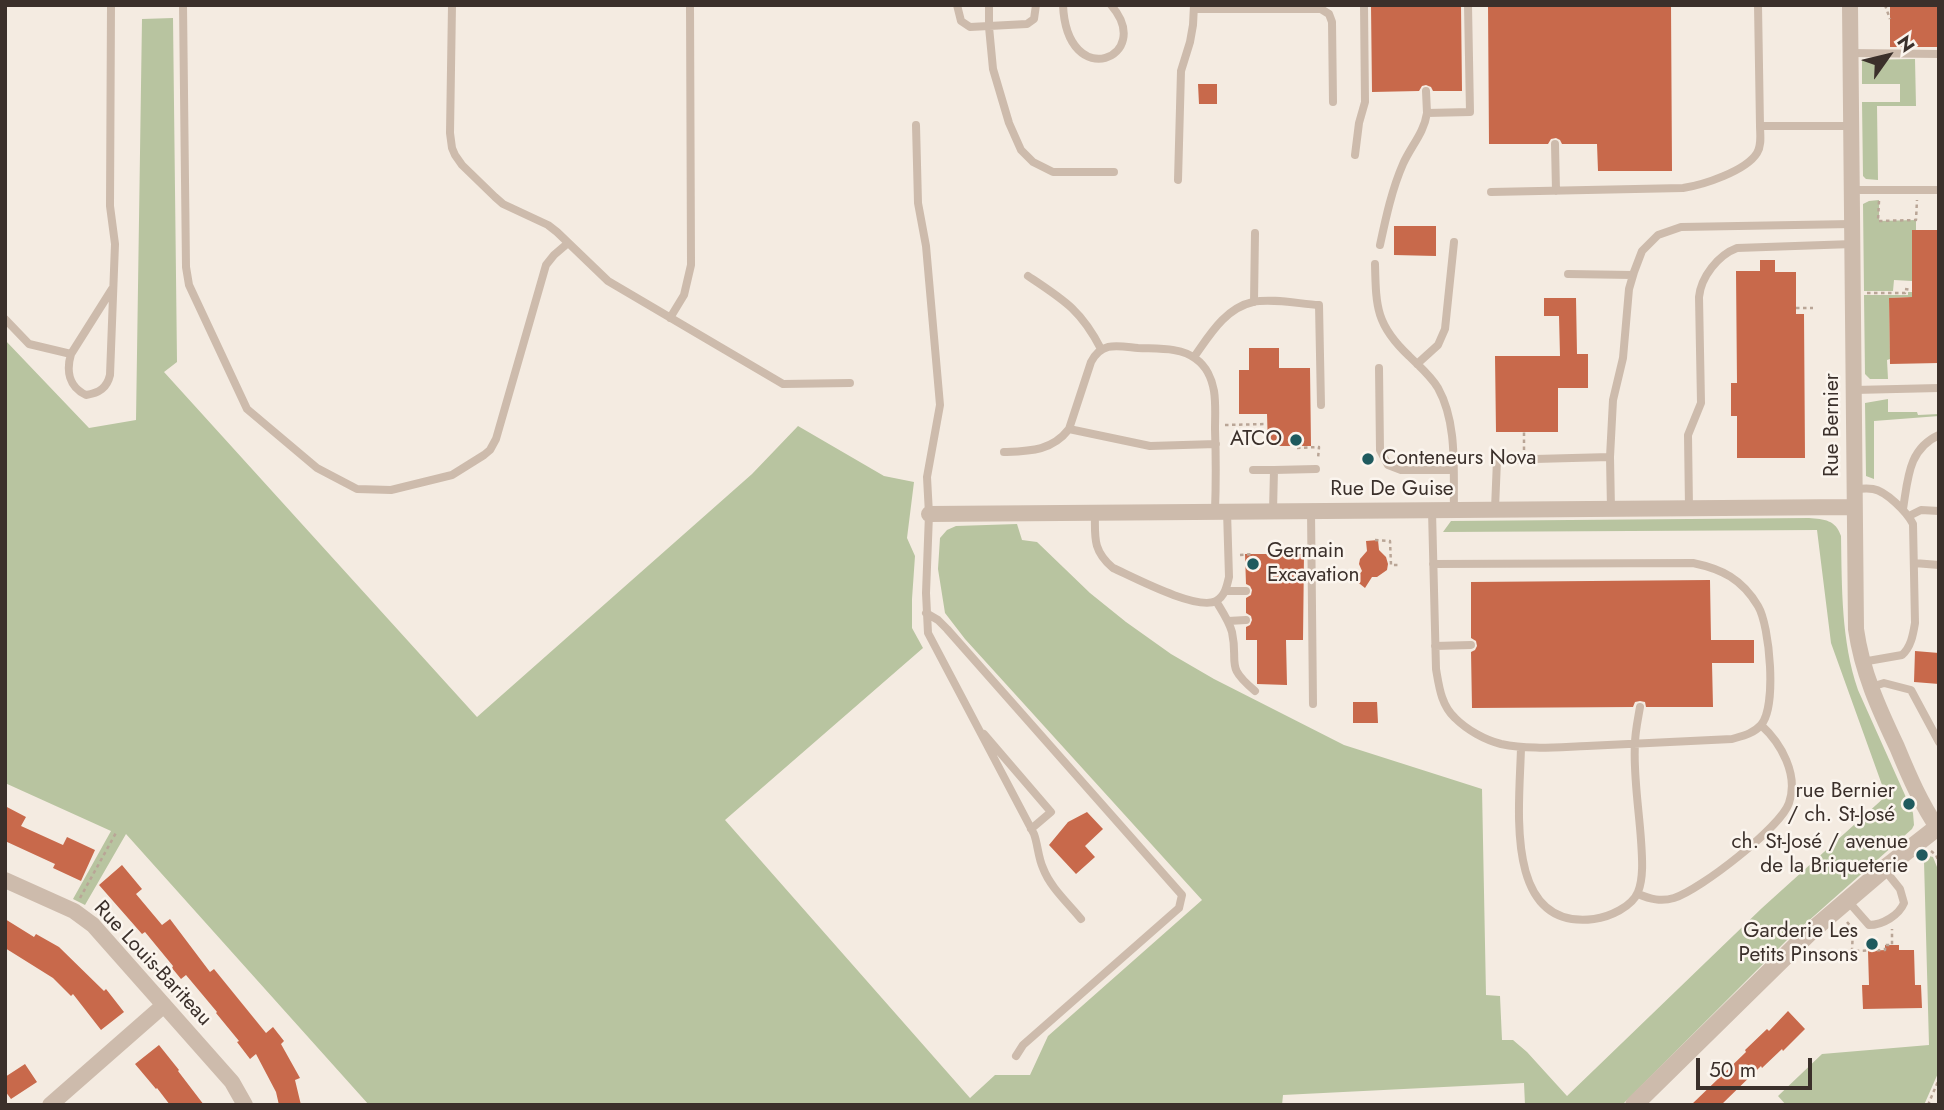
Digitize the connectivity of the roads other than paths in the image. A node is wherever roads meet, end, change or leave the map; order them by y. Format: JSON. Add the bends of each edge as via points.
{"nodes":[{"id":1,"x":111,"y":5,"type":"edge"},
{"id":2,"x":183,"y":5,"type":"edge"},
{"id":3,"x":452,"y":5,"type":"edge"},
{"id":4,"x":690,"y":5,"type":"edge"},
{"id":5,"x":957,"y":5,"type":"edge"},
{"id":6,"x":989,"y":5,"type":"edge"},
{"id":7,"x":1036,"y":5,"type":"edge"},
{"id":8,"x":1063,"y":5,"type":"edge"},
{"id":9,"x":1111,"y":5,"type":"edge"},
{"id":10,"x":1364,"y":5,"type":"edge"},
{"id":11,"x":1468,"y":5,"type":"edge"},
{"id":12,"x":1758,"y":5,"type":"edge"},
{"id":13,"x":1850,"y":5,"type":"edge"},
{"id":14,"x":1194,"y":7,"type":"edge"},
{"id":15,"x":1321,"y":7,"type":"edge"},
{"id":16,"x":989,"y":27,"type":"junction"},
{"id":17,"x":1850,"y":53,"type":"junction"},
{"id":18,"x":1939,"y":54,"type":"edge"},
{"id":19,"x":1426,"y":91,"type":"dead end"},
{"id":20,"x":1333,"y":102,"type":"dead end"},
{"id":21,"x":1427,"y":113,"type":"junction"},
{"id":22,"x":916,"y":125,"type":"dead end"},
{"id":23,"x":1760,"y":126,"type":"junction"},
{"id":24,"x":1851,"y":126,"type":"junction"},
{"id":25,"x":1555,"y":144,"type":"dead end"},
{"id":26,"x":1355,"y":155,"type":"dead end"},
{"id":27,"x":1114,"y":172,"type":"dead end"},
{"id":28,"x":1178,"y":180,"type":"dead end"},
{"id":29,"x":1852,"y":190,"type":"junction"},
{"id":30,"x":1939,"y":190,"type":"edge"},
{"id":31,"x":1556,"y":191,"type":"junction"},
{"id":32,"x":1491,"y":192,"type":"dead end"},
{"id":33,"x":1853,"y":224,"type":"junction"},
{"id":34,"x":1255,"y":233,"type":"dead end"},
{"id":35,"x":1454,"y":242,"type":"dead end"},
{"id":36,"x":568,"y":243,"type":"junction"},
{"id":37,"x":1853,"y":244,"type":"junction"},
{"id":38,"x":1380,"y":245,"type":"dead end"},
{"id":39,"x":1375,"y":264,"type":"dead end"},
{"id":40,"x":1568,"y":274,"type":"dead end"},
{"id":41,"x":1633,"y":275,"type":"junction"},
{"id":42,"x":1028,"y":276,"type":"dead end"},
{"id":43,"x":112,"y":289,"type":"junction"},
{"id":44,"x":1254,"y":302,"type":"junction"},
{"id":45,"x":670,"y":318,"type":"junction"},
{"id":46,"x":5,"y":319,"type":"edge"},
{"id":47,"x":1101,"y":349,"type":"junction"},
{"id":48,"x":71,"y":354,"type":"junction"},
{"id":49,"x":1194,"y":357,"type":"junction"},
{"id":50,"x":1417,"y":365,"type":"junction"},
{"id":51,"x":1379,"y":368,"type":"dead end"},
{"id":52,"x":850,"y":383,"type":"dead end"},
{"id":53,"x":1939,"y":387,"type":"edge"},
{"id":54,"x":1854,"y":390,"type":"junction"},
{"id":55,"x":1321,"y":405,"type":"dead end"},
{"id":56,"x":1069,"y":429,"type":"junction"},
{"id":57,"x":1939,"y":435,"type":"edge"},
{"id":58,"x":1216,"y":444,"type":"junction"},
{"id":59,"x":1004,"y":452,"type":"dead end"},
{"id":60,"x":1610,"y":457,"type":"junction"},
{"id":61,"x":1316,"y":469,"type":"dead end"},
{"id":62,"x":1253,"y":470,"type":"dead end"},
{"id":63,"x":1273,"y":470,"type":"junction"},
{"id":64,"x":1453,"y":470,"type":"junction"},
{"id":65,"x":1854,"y":489,"type":"junction"},
{"id":66,"x":1854,"y":507,"type":"junction"},
{"id":67,"x":1689,"y":508,"type":"junction"},
{"id":68,"x":1612,"y":509,"type":"junction"},
{"id":69,"x":1454,"y":510,"type":"junction"},
{"id":70,"x":1495,"y":510,"type":"junction"},
{"id":71,"x":1095,"y":511,"type":"junction"},
{"id":72,"x":1221,"y":511,"type":"junction"},
{"id":73,"x":1273,"y":511,"type":"junction"},
{"id":74,"x":1311,"y":511,"type":"junction"},
{"id":75,"x":1432,"y":511,"type":"junction"},
{"id":76,"x":1939,"y":511,"type":"edge"},
{"id":77,"x":1906,"y":512,"type":"junction"},
{"id":78,"x":929,"y":514,"type":"junction"},
{"id":79,"x":1914,"y":563,"type":"junction"},
{"id":80,"x":1433,"y":564,"type":"junction"},
{"id":81,"x":1939,"y":565,"type":"edge"},
{"id":82,"x":1225,"y":591,"type":"junction"},
{"id":83,"x":1246,"y":591,"type":"dead end"},
{"id":84,"x":1216,"y":601,"type":"junction"},
{"id":85,"x":926,"y":613,"type":"junction"},
{"id":86,"x":1246,"y":620,"type":"dead end"},
{"id":87,"x":1228,"y":621,"type":"junction"},
{"id":88,"x":1471,"y":645,"type":"dead end"},
{"id":89,"x":1435,"y":646,"type":"junction"},
{"id":90,"x":1862,"y":662,"type":"junction"},
{"id":91,"x":1871,"y":687,"type":"junction"},
{"id":92,"x":1255,"y":691,"type":"dead end"},
{"id":93,"x":1313,"y":704,"type":"dead end"},
{"id":94,"x":1640,"y":707,"type":"dead end"},
{"id":95,"x":974,"y":722,"type":"junction"},
{"id":96,"x":1761,"y":725,"type":"junction"},
{"id":97,"x":1939,"y":742,"type":"edge"},
{"id":98,"x":1634,"y":744,"type":"junction"},
{"id":99,"x":1521,"y":747,"type":"junction"},
{"id":100,"x":1938,"y":827,"type":"edge"},
{"id":101,"x":1031,"y":829,"type":"junction"},
{"id":102,"x":1884,"y":869,"type":"junction"},
{"id":103,"x":5,"y":880,"type":"edge"},
{"id":104,"x":1638,"y":894,"type":"junction"},
{"id":105,"x":1847,"y":900,"type":"junction"},
{"id":106,"x":1081,"y":919,"type":"dead end"},
{"id":107,"x":164,"y":1005,"type":"junction"},
{"id":108,"x":1016,"y":1056,"type":"dead end"},
{"id":109,"x":50,"y":1105,"type":"edge"},
{"id":110,"x":245,"y":1105,"type":"edge"},
{"id":111,"x":1634,"y":1105,"type":"edge"}],
"edges":[{"from":1,"to":43,"type":"lane"},
{"from":2,"to":36,"type":"lane","via":[[189,285],[247,409],[317,468],[356,489],[391,490],[452,475],[490,450],[546,265]]},
{"from":3,"to":36,"type":"lane","via":[[450,133],[455,155],[503,204],[548,225]]},
{"from":4,"to":45,"type":"lane","via":[[691,265],[684,295]]},
{"from":5,"to":16,"type":"lane","via":[[964,25]]},
{"from":6,"to":16,"type":"lane"},
{"from":7,"to":16,"type":"lane","via":[[1030,22]]},
{"from":8,"to":9,"type":"lane","via":[[1073,45],[1084,56],[1096,59],[1114,55],[1122,45],[1122,22]]},
{"from":10,"to":26,"type":"lane","via":[[1364,102]]},
{"from":11,"to":21,"type":"lane","via":[[1470,112]]},
{"from":12,"to":23,"type":"lane"},
{"from":13,"to":17,"type":"street","name":"Rue Bernier"},
{"from":14,"to":15,"type":"lane"},
{"from":14,"to":28,"type":"lane","via":[[1181,71]]},
{"from":15,"to":20,"type":"lane","via":[[1332,22]]},
{"from":16,"to":27,"type":"lane","via":[[993,69],[1013,132],[1027,157],[1053,172]]},
{"from":17,"to":18,"type":"lane"},
{"from":17,"to":24,"type":"street","name":"Rue Bernier"},
{"from":19,"to":21,"type":"lane"},
{"from":21,"to":38,"type":"lane","via":[[1396,181]]},
{"from":22,"to":78,"type":"lane","via":[[918,203],[940,405],[927,477]]},
{"from":23,"to":24,"type":"lane"},
{"from":23,"to":31,"type":"lane","via":[[1760,145],[1751,160],[1698,186]]},
{"from":24,"to":29,"type":"street","name":"Rue Bernier"},
{"from":25,"to":31,"type":"lane"},
{"from":29,"to":30,"type":"lane"},
{"from":29,"to":33,"type":"street","name":"Rue Bernier"},
{"from":31,"to":32,"type":"lane"},
{"from":33,"to":37,"type":"street","name":"Rue Bernier"},
{"from":33,"to":41,"type":"lane","via":[[1681,228],[1658,235],[1642,251]]},
{"from":34,"to":44,"type":"lane"},
{"from":35,"to":50,"type":"lane","via":[[1446,329],[1438,345]]},
{"from":36,"to":45,"type":"lane","via":[[607,281]]},
{"from":37,"to":54,"type":"street","name":"Rue Bernier"},
{"from":37,"to":67,"type":"lane","via":[[1737,248],[1710,270],[1699,296],[1701,403],[1688,435]]},
{"from":39,"to":50,"type":"lane","via":[[1375,294],[1385,328]]},
{"from":40,"to":41,"type":"lane"},
{"from":41,"to":60,"type":"lane","via":[[1613,400]]},
{"from":42,"to":47,"type":"lane","via":[[1081,316]]},
{"from":43,"to":48,"type":"lane"},
{"from":43,"to":48,"type":"lane","via":[[106,386],[94,394],[77,389],[69,374]]},
{"from":44,"to":49,"type":"lane","via":[[1228,315]]},
{"from":44,"to":55,"type":"lane","via":[[1319,305]]},
{"from":45,"to":52,"type":"lane","via":[[783,384]]},
{"from":46,"to":48,"type":"lane","via":[[29,344]]},
{"from":47,"to":49,"type":"lane","via":[[1121,346],[1178,351]]},
{"from":47,"to":56,"type":"lane","via":[[1087,373]]},
{"from":49,"to":58,"type":"lane","via":[[1213,383]]},
{"from":50,"to":64,"type":"lane","via":[[1444,402],[1451,428]]},
{"from":51,"to":64,"type":"lane","via":[[1380,450],[1388,464],[1401,470]]},
{"from":53,"to":54,"type":"lane"},
{"from":54,"to":65,"type":"street","name":"Rue Bernier"},
{"from":56,"to":58,"type":"lane","via":[[1142,445]]},
{"from":56,"to":59,"type":"lane","via":[[1046,447]]},
{"from":57,"to":77,"type":"lane","via":[[1914,455]]},
{"from":58,"to":72,"type":"lane"},
{"from":60,"to":68,"type":"lane"},
{"from":60,"to":70,"type":"lane","via":[[1497,460]]},
{"from":61,"to":63,"type":"lane"},
{"from":62,"to":63,"type":"lane"},
{"from":63,"to":73,"type":"lane"},
{"from":64,"to":69,"type":"lane"},
{"from":65,"to":66,"type":"street","name":"Rue Bernier"},
{"from":65,"to":77,"type":"lane","via":[[1882,492]]},
{"from":66,"to":67,"type":"street","name":"Rue De Guise"},
{"from":66,"to":90,"type":"street","name":"Rue Bernier","via":[[1855,616]]},
{"from":67,"to":68,"type":"street","name":"Rue De Guise"},
{"from":68,"to":70,"type":"street","name":"Rue De Guise"},
{"from":69,"to":70,"type":"street","name":"Rue De Guise"},
{"from":69,"to":75,"type":"street","name":"Rue De Guise"},
{"from":71,"to":72,"type":"street","name":"Rue De Guise"},
{"from":71,"to":78,"type":"street","name":"Rue De Guise"},
{"from":71,"to":84,"type":"lane","via":[[1095,545],[1113,568],[1195,602]]},
{"from":72,"to":73,"type":"street","name":"Rue De Guise"},
{"from":72,"to":82,"type":"lane","via":[[1229,577]]},
{"from":73,"to":74,"type":"street","name":"Rue De Guise"},
{"from":74,"to":75,"type":"street","name":"Rue De Guise"},
{"from":74,"to":93,"type":"lane","via":[[1308,619]]},
{"from":75,"to":80,"type":"lane"},
{"from":76,"to":77,"type":"lane"},
{"from":77,"to":79,"type":"lane","via":[[1913,524]]},
{"from":78,"to":85,"type":"lane"},
{"from":79,"to":81,"type":"lane"},
{"from":79,"to":90,"type":"lane","via":[[1915,623],[1906,650],[1897,657]]},
{"from":80,"to":89,"type":"lane"},
{"from":80,"to":96,"type":"lane","via":[[1693,563],[1723,571],[1757,604],[1765,625],[1770,701]]},
{"from":82,"to":83,"type":"lane"},
{"from":82,"to":84,"type":"lane"},
{"from":84,"to":87,"type":"lane"},
{"from":85,"to":95,"type":"lane","via":[[930,640]]},
{"from":85,"to":108,"type":"lane","via":[[947,629],[1182,895],[1179,908]]},
{"from":86,"to":87,"type":"lane"},
{"from":87,"to":92,"type":"lane","via":[[1234,668]]},
{"from":88,"to":89,"type":"lane"},
{"from":89,"to":99,"type":"lane","via":[[1439,688],[1452,716],[1484,738]]},
{"from":90,"to":91,"type":"street","name":"Rue Bernier"},
{"from":91,"to":97,"type":"lane","via":[[1884,683],[1911,690]]},
{"from":91,"to":100,"type":"street","name":"Rue Bernier","via":[[1923,806]]},
{"from":94,"to":98,"type":"lane"},
{"from":95,"to":101,"type":"lane"},
{"from":95,"to":101,"type":"lane","via":[[1051,812]]},
{"from":96,"to":98,"type":"lane","via":[[1732,739]]},
{"from":96,"to":104,"type":"lane","via":[[1787,764],[1792,792],[1784,814],[1689,892],[1662,900]]},
{"from":98,"to":99,"type":"lane"},
{"from":98,"to":104,"type":"lane","via":[[1642,859]]},
{"from":99,"to":104,"type":"lane","via":[[1519,841],[1526,874],[1540,902],[1561,916],[1594,919],[1622,909]]},
{"from":100,"to":102,"type":"street"},
{"from":101,"to":106,"type":"lane","via":[[1048,878]]},
{"from":102,"to":105,"type":"street"},
{"from":102,"to":105,"type":"lane","via":[[1902,893],[1900,910],[1880,924],[1869,925]]},
{"from":103,"to":107,"type":"street","name":"Rue Louis-Bariteau","via":[[83,916]]},
{"from":105,"to":111,"type":"street"},
{"from":107,"to":109,"type":"street"},
{"from":107,"to":110,"type":"street","name":"Rue Louis-Bariteau","via":[[232,1082]]}]}
